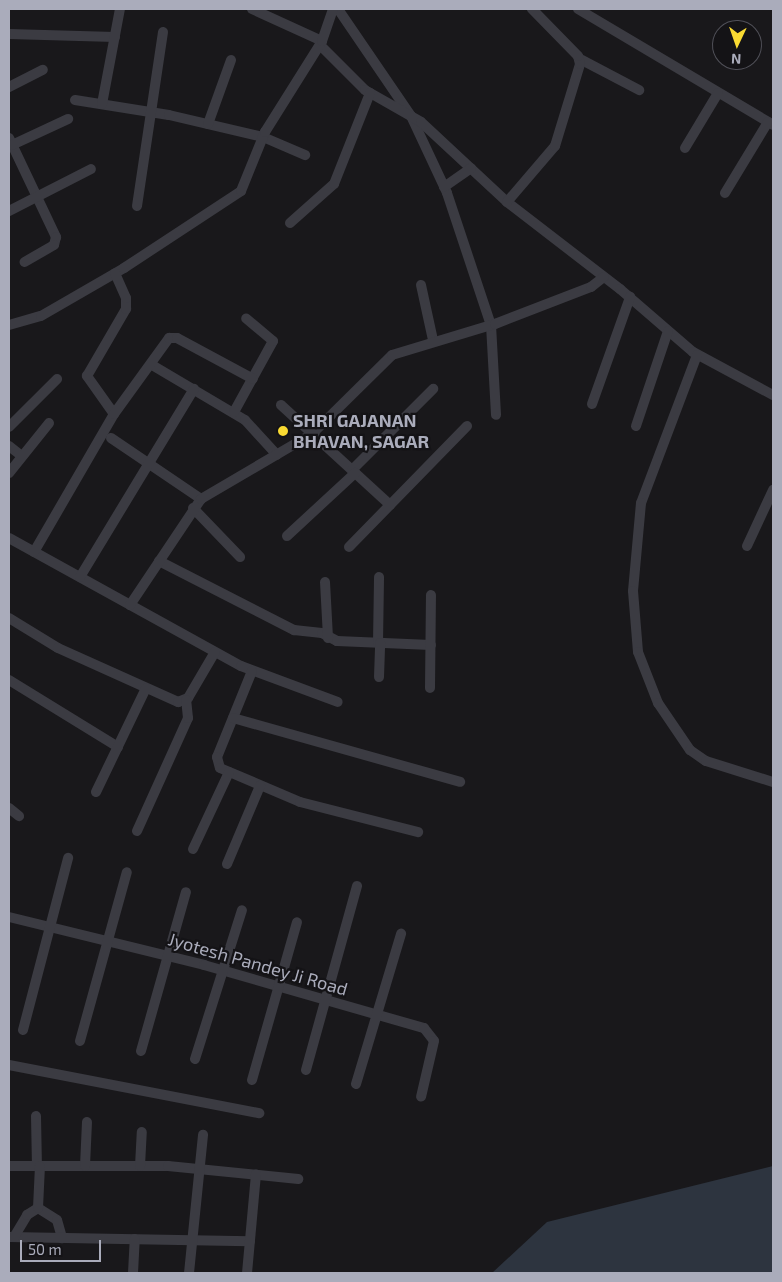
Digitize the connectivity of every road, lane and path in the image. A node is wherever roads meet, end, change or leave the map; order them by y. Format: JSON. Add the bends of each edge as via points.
{"nodes":[{"id":1,"x":120,"y":9,"type":"edge"},
{"id":2,"x":252,"y":9,"type":"edge"},
{"id":3,"x":333,"y":9,"type":"edge"},
{"id":4,"x":338,"y":9,"type":"edge"},
{"id":5,"x":532,"y":9,"type":"edge"},
{"id":6,"x":578,"y":9,"type":"edge"},
{"id":7,"x":163,"y":32,"type":"dead end"},
{"id":8,"x":9,"y":34,"type":"edge"},
{"id":9,"x":115,"y":37,"type":"junction"},
{"id":10,"x":321,"y":43,"type":"junction"},
{"id":11,"x":580,"y":59,"type":"junction"},
{"id":12,"x":231,"y":60,"type":"dead end"},
{"id":13,"x":43,"y":70,"type":"dead end"},
{"id":14,"x":9,"y":87,"type":"edge"},
{"id":15,"x":639,"y":90,"type":"dead end"},
{"id":16,"x":370,"y":93,"type":"junction"},
{"id":17,"x":718,"y":93,"type":"junction"},
{"id":18,"x":75,"y":100,"type":"dead end"},
{"id":19,"x":102,"y":104,"type":"junction"},
{"id":20,"x":154,"y":112,"type":"junction"},
{"id":21,"x":412,"y":116,"type":"junction"},
{"id":22,"x":68,"y":119,"type":"dead end"},
{"id":23,"x":208,"y":124,"type":"junction"},
{"id":24,"x":770,"y":124,"type":"edge"},
{"id":25,"x":263,"y":137,"type":"junction"},
{"id":26,"x":10,"y":142,"type":"edge"},
{"id":27,"x":685,"y":148,"type":"dead end"},
{"id":28,"x":305,"y":155,"type":"dead end"},
{"id":29,"x":471,"y":168,"type":"junction"},
{"id":30,"x":91,"y":169,"type":"dead end"},
{"id":31,"x":444,"y":188,"type":"junction"},
{"id":32,"x":725,"y":193,"type":"dead end"},
{"id":33,"x":37,"y":197,"type":"junction"},
{"id":34,"x":507,"y":202,"type":"junction"},
{"id":35,"x":137,"y":206,"type":"dead end"},
{"id":36,"x":9,"y":211,"type":"edge"},
{"id":37,"x":290,"y":223,"type":"dead end"},
{"id":38,"x":24,"y":262,"type":"dead end"},
{"id":39,"x":115,"y":273,"type":"junction"},
{"id":40,"x":604,"y":277,"type":"junction"},
{"id":41,"x":421,"y":285,"type":"dead end"},
{"id":42,"x":630,"y":297,"type":"junction"},
{"id":43,"x":246,"y":318,"type":"dead end"},
{"id":44,"x":491,"y":325,"type":"junction"},
{"id":45,"x":9,"y":326,"type":"edge"},
{"id":46,"x":668,"y":331,"type":"junction"},
{"id":47,"x":433,"y":340,"type":"junction"},
{"id":48,"x":697,"y":355,"type":"junction"},
{"id":49,"x":152,"y":365,"type":"junction"},
{"id":50,"x":57,"y":379,"type":"dead end"},
{"id":51,"x":253,"y":379,"type":"junction"},
{"id":52,"x":194,"y":389,"type":"junction"},
{"id":53,"x":433,"y":389,"type":"dead end"},
{"id":54,"x":773,"y":395,"type":"edge"},
{"id":55,"x":592,"y":404,"type":"dead end"},
{"id":56,"x":281,"y":405,"type":"dead end"},
{"id":57,"x":234,"y":412,"type":"junction"},
{"id":58,"x":114,"y":414,"type":"junction"},
{"id":59,"x":496,"y":415,"type":"dead end"},
{"id":60,"x":49,"y":423,"type":"dead end"},
{"id":61,"x":467,"y":426,"type":"dead end"},
{"id":62,"x":636,"y":426,"type":"dead end"},
{"id":63,"x":9,"y":427,"type":"edge"},
{"id":64,"x":108,"y":432,"type":"junction"},
{"id":65,"x":312,"y":434,"type":"junction"},
{"id":66,"x":9,"y":446,"type":"edge"},
{"id":67,"x":276,"y":454,"type":"junction"},
{"id":68,"x":22,"y":456,"type":"junction"},
{"id":69,"x":150,"y":461,"type":"junction"},
{"id":70,"x":354,"y":472,"type":"junction"},
{"id":71,"x":9,"y":473,"type":"edge"},
{"id":72,"x":773,"y":490,"type":"edge"},
{"id":73,"x":206,"y":496,"type":"junction"},
{"id":74,"x":390,"y":505,"type":"junction"},
{"id":75,"x":193,"y":508,"type":"junction"},
{"id":76,"x":288,"y":536,"type":"dead end"},
{"id":77,"x":9,"y":538,"type":"edge"},
{"id":78,"x":747,"y":546,"type":"dead end"},
{"id":79,"x":349,"y":547,"type":"dead end"},
{"id":80,"x":34,"y":552,"type":"junction"},
{"id":81,"x":240,"y":557,"type":"dead end"},
{"id":82,"x":159,"y":561,"type":"junction"},
{"id":83,"x":80,"y":577,"type":"junction"},
{"id":84,"x":379,"y":577,"type":"dead end"},
{"id":85,"x":325,"y":582,"type":"dead end"},
{"id":86,"x":431,"y":595,"type":"dead end"},
{"id":87,"x":130,"y":605,"type":"junction"},
{"id":88,"x":9,"y":618,"type":"edge"},
{"id":89,"x":328,"y":638,"type":"junction"},
{"id":90,"x":379,"y":643,"type":"junction"},
{"id":91,"x":431,"y":645,"type":"junction"},
{"id":92,"x":215,"y":652,"type":"junction"},
{"id":93,"x":252,"y":671,"type":"junction"},
{"id":94,"x":379,"y":677,"type":"dead end"},
{"id":95,"x":9,"y":680,"type":"edge"},
{"id":96,"x":146,"y":688,"type":"junction"},
{"id":97,"x":430,"y":688,"type":"dead end"},
{"id":98,"x":186,"y":700,"type":"junction"},
{"id":99,"x":338,"y":702,"type":"dead end"},
{"id":100,"x":233,"y":718,"type":"junction"},
{"id":101,"x":118,"y":747,"type":"junction"},
{"id":102,"x":229,"y":772,"type":"junction"},
{"id":103,"x":460,"y":782,"type":"dead end"},
{"id":104,"x":773,"y":782,"type":"edge"},
{"id":105,"x":260,"y":786,"type":"junction"},
{"id":106,"x":96,"y":792,"type":"dead end"},
{"id":107,"x":9,"y":808,"type":"edge"},
{"id":108,"x":18,"y":816,"type":"dead end"},
{"id":109,"x":137,"y":831,"type":"dead end"},
{"id":110,"x":418,"y":832,"type":"dead end"},
{"id":111,"x":193,"y":849,"type":"dead end"},
{"id":112,"x":68,"y":858,"type":"dead end"},
{"id":113,"x":227,"y":864,"type":"dead end"},
{"id":114,"x":127,"y":872,"type":"dead end"},
{"id":115,"x":357,"y":886,"type":"dead end"},
{"id":116,"x":186,"y":892,"type":"dead end"},
{"id":117,"x":242,"y":910,"type":"dead end"},
{"id":118,"x":9,"y":916,"type":"edge"},
{"id":119,"x":297,"y":922,"type":"dead end"},
{"id":120,"x":49,"y":926,"type":"junction"},
{"id":121,"x":401,"y":934,"type":"dead end"},
{"id":122,"x":108,"y":941,"type":"junction"},
{"id":123,"x":168,"y":956,"type":"junction"},
{"id":124,"x":223,"y":971,"type":"junction"},
{"id":125,"x":275,"y":986,"type":"junction"},
{"id":126,"x":324,"y":1000,"type":"junction"},
{"id":127,"x":380,"y":1015,"type":"junction"},
{"id":128,"x":23,"y":1030,"type":"dead end"},
{"id":129,"x":80,"y":1041,"type":"dead end"},
{"id":130,"x":141,"y":1051,"type":"dead end"},
{"id":131,"x":195,"y":1059,"type":"dead end"},
{"id":132,"x":9,"y":1065,"type":"edge"},
{"id":133,"x":306,"y":1070,"type":"dead end"},
{"id":134,"x":252,"y":1080,"type":"dead end"},
{"id":135,"x":356,"y":1084,"type":"dead end"},
{"id":136,"x":421,"y":1097,"type":"dead end"},
{"id":137,"x":259,"y":1113,"type":"dead end"},
{"id":138,"x":36,"y":1116,"type":"dead end"},
{"id":139,"x":87,"y":1122,"type":"dead end"},
{"id":140,"x":142,"y":1132,"type":"dead end"},
{"id":141,"x":203,"y":1134,"type":"dead end"},
{"id":142,"x":9,"y":1166,"type":"edge"},
{"id":143,"x":38,"y":1166,"type":"junction"},
{"id":144,"x":85,"y":1166,"type":"junction"},
{"id":145,"x":140,"y":1166,"type":"junction"},
{"id":146,"x":199,"y":1169,"type":"junction"},
{"id":147,"x":256,"y":1174,"type":"junction"},
{"id":148,"x":298,"y":1178,"type":"dead end"},
{"id":149,"x":38,"y":1208,"type":"junction"},
{"id":150,"x":11,"y":1237,"type":"edge"},
{"id":151,"x":62,"y":1238,"type":"junction"},
{"id":152,"x":136,"y":1238,"type":"junction"},
{"id":153,"x":192,"y":1239,"type":"junction"},
{"id":154,"x":250,"y":1241,"type":"junction"},
{"id":155,"x":133,"y":1273,"type":"edge"},
{"id":156,"x":189,"y":1273,"type":"edge"},
{"id":157,"x":247,"y":1273,"type":"edge"}],
"edges":[{"from":1,"to":9,"type":"street"},
{"from":2,"to":10,"type":"street"},
{"from":3,"to":10,"type":"street"},
{"from":4,"to":21,"type":"street"},
{"from":5,"to":11,"type":"street"},
{"from":6,"to":17,"type":"street"},
{"from":7,"to":20,"type":"street"},
{"from":8,"to":9,"type":"street"},
{"from":9,"to":19,"type":"street"},
{"from":10,"to":16,"type":"street"},
{"from":10,"to":25,"type":"street"},
{"from":11,"to":15,"type":"street"},
{"from":11,"to":34,"type":"street","via":[[555,146]]},
{"from":12,"to":23,"type":"street"},
{"from":13,"to":14,"type":"street"},
{"from":16,"to":21,"type":"street"},
{"from":16,"to":37,"type":"street","via":[[334,184]]},
{"from":17,"to":24,"type":"street"},
{"from":17,"to":27,"type":"street"},
{"from":18,"to":19,"type":"street"},
{"from":19,"to":20,"type":"street"},
{"from":20,"to":23,"type":"street"},
{"from":20,"to":35,"type":"street"},
{"from":21,"to":29,"type":"street"},
{"from":21,"to":31,"type":"street"},
{"from":22,"to":26,"type":"street"},
{"from":23,"to":25,"type":"street"},
{"from":24,"to":32,"type":"street"},
{"from":25,"to":28,"type":"street"},
{"from":25,"to":39,"type":"street","via":[[245,184],[235,196]]},
{"from":26,"to":33,"type":"street"},
{"from":29,"to":31,"type":"street"},
{"from":29,"to":34,"type":"street"},
{"from":30,"to":33,"type":"street"},
{"from":31,"to":44,"type":"street"},
{"from":33,"to":36,"type":"street"},
{"from":33,"to":38,"type":"street","via":[[56,241]]},
{"from":34,"to":40,"type":"street"},
{"from":39,"to":45,"type":"street","via":[[41,316]]},
{"from":39,"to":58,"type":"street","via":[[127,303],[87,376]]},
{"from":40,"to":42,"type":"street"},
{"from":40,"to":44,"type":"street","via":[[591,287]]},
{"from":41,"to":47,"type":"street"},
{"from":42,"to":46,"type":"street"},
{"from":42,"to":55,"type":"street"},
{"from":43,"to":51,"type":"street","via":[[273,340]]},
{"from":44,"to":47,"type":"street"},
{"from":44,"to":59,"type":"street"},
{"from":46,"to":48,"type":"street"},
{"from":46,"to":62,"type":"street"},
{"from":47,"to":65,"type":"street","via":[[392,355]]},
{"from":48,"to":54,"type":"street"},
{"from":48,"to":104,"type":"street","via":[[640,511],[633,591],[638,652],[658,703],[690,750],[706,761]]},
{"from":49,"to":51,"type":"street","via":[[169,338],[175,337]]},
{"from":49,"to":52,"type":"street"},
{"from":49,"to":58,"type":"street"},
{"from":50,"to":63,"type":"street"},
{"from":51,"to":57,"type":"street"},
{"from":52,"to":57,"type":"street"},
{"from":52,"to":69,"type":"street"},
{"from":53,"to":70,"type":"street"},
{"from":56,"to":65,"type":"street"},
{"from":57,"to":67,"type":"street","via":[[250,424]]},
{"from":58,"to":64,"type":"street"},
{"from":60,"to":68,"type":"street"},
{"from":61,"to":74,"type":"street"},
{"from":64,"to":69,"type":"street"},
{"from":64,"to":80,"type":"street"},
{"from":65,"to":67,"type":"street"},
{"from":65,"to":70,"type":"street"},
{"from":66,"to":68,"type":"street"},
{"from":67,"to":73,"type":"street"},
{"from":68,"to":71,"type":"street"},
{"from":69,"to":73,"type":"street"},
{"from":69,"to":83,"type":"street"},
{"from":70,"to":74,"type":"street"},
{"from":70,"to":76,"type":"street"},
{"from":72,"to":78,"type":"street"},
{"from":73,"to":75,"type":"street"},
{"from":74,"to":79,"type":"street"},
{"from":75,"to":81,"type":"street"},
{"from":75,"to":82,"type":"street"},
{"from":77,"to":80,"type":"street"},
{"from":80,"to":83,"type":"street"},
{"from":82,"to":87,"type":"street"},
{"from":82,"to":89,"type":"street","via":[[294,630]]},
{"from":83,"to":87,"type":"street"},
{"from":84,"to":90,"type":"street"},
{"from":85,"to":89,"type":"street"},
{"from":86,"to":91,"type":"street"},
{"from":87,"to":92,"type":"street"},
{"from":88,"to":96,"type":"street","via":[[58,648]]},
{"from":89,"to":90,"type":"street"},
{"from":90,"to":91,"type":"street"},
{"from":90,"to":94,"type":"street"},
{"from":91,"to":97,"type":"street"},
{"from":92,"to":93,"type":"street"},
{"from":92,"to":98,"type":"street"},
{"from":93,"to":99,"type":"street"},
{"from":93,"to":100,"type":"street"},
{"from":95,"to":101,"type":"street"},
{"from":96,"to":98,"type":"street","via":[[178,702]]},
{"from":96,"to":101,"type":"street"},
{"from":98,"to":109,"type":"street","via":[[188,718]]},
{"from":100,"to":102,"type":"street","via":[[216,761]]},
{"from":100,"to":103,"type":"street"},
{"from":101,"to":106,"type":"street"},
{"from":102,"to":105,"type":"street"},
{"from":102,"to":111,"type":"street"},
{"from":105,"to":110,"type":"street","via":[[300,802]]},
{"from":105,"to":113,"type":"street"},
{"from":107,"to":108,"type":"street"},
{"from":112,"to":120,"type":"street"},
{"from":114,"to":122,"type":"street"},
{"from":115,"to":126,"type":"street"},
{"from":116,"to":123,"type":"street"},
{"from":117,"to":124,"type":"street"},
{"from":118,"to":120,"type":"street","name":"Jyotesh Pandey Ji Road"},
{"from":119,"to":125,"type":"street"},
{"from":120,"to":122,"type":"street","name":"Jyotesh Pandey Ji Road"},
{"from":120,"to":128,"type":"street"},
{"from":121,"to":127,"type":"street"},
{"from":122,"to":123,"type":"street","name":"Jyotesh Pandey Ji Road"},
{"from":122,"to":129,"type":"street"},
{"from":123,"to":124,"type":"street","name":"Jyotesh Pandey Ji Road"},
{"from":123,"to":130,"type":"street"},
{"from":124,"to":125,"type":"street","name":"Jyotesh Pandey Ji Road"},
{"from":124,"to":131,"type":"street"},
{"from":125,"to":126,"type":"street","name":"Jyotesh Pandey Ji Road"},
{"from":125,"to":134,"type":"street"},
{"from":126,"to":127,"type":"street","name":"Jyotesh Pandey Ji Road"},
{"from":126,"to":133,"type":"street"},
{"from":127,"to":135,"type":"street"},
{"from":127,"to":136,"type":"street","name":"Jyotesh Pandey Ji Road","via":[[433,1034]]},
{"from":132,"to":137,"type":"street"},
{"from":138,"to":143,"type":"street"},
{"from":139,"to":144,"type":"street"},
{"from":140,"to":145,"type":"street"},
{"from":141,"to":146,"type":"street"},
{"from":142,"to":143,"type":"street"},
{"from":143,"to":144,"type":"street"},
{"from":143,"to":149,"type":"street"},
{"from":144,"to":145,"type":"street"},
{"from":145,"to":146,"type":"street"},
{"from":146,"to":147,"type":"street"},
{"from":146,"to":153,"type":"street"},
{"from":147,"to":148,"type":"street"},
{"from":147,"to":154,"type":"street"},
{"from":149,"to":150,"type":"street","via":[[27,1215]]},
{"from":149,"to":151,"type":"street","via":[[57,1220]]},
{"from":150,"to":151,"type":"street"},
{"from":151,"to":152,"type":"street"},
{"from":152,"to":153,"type":"street"},
{"from":152,"to":155,"type":"street"},
{"from":153,"to":154,"type":"street"},
{"from":153,"to":156,"type":"street"},
{"from":154,"to":157,"type":"street"}]}
